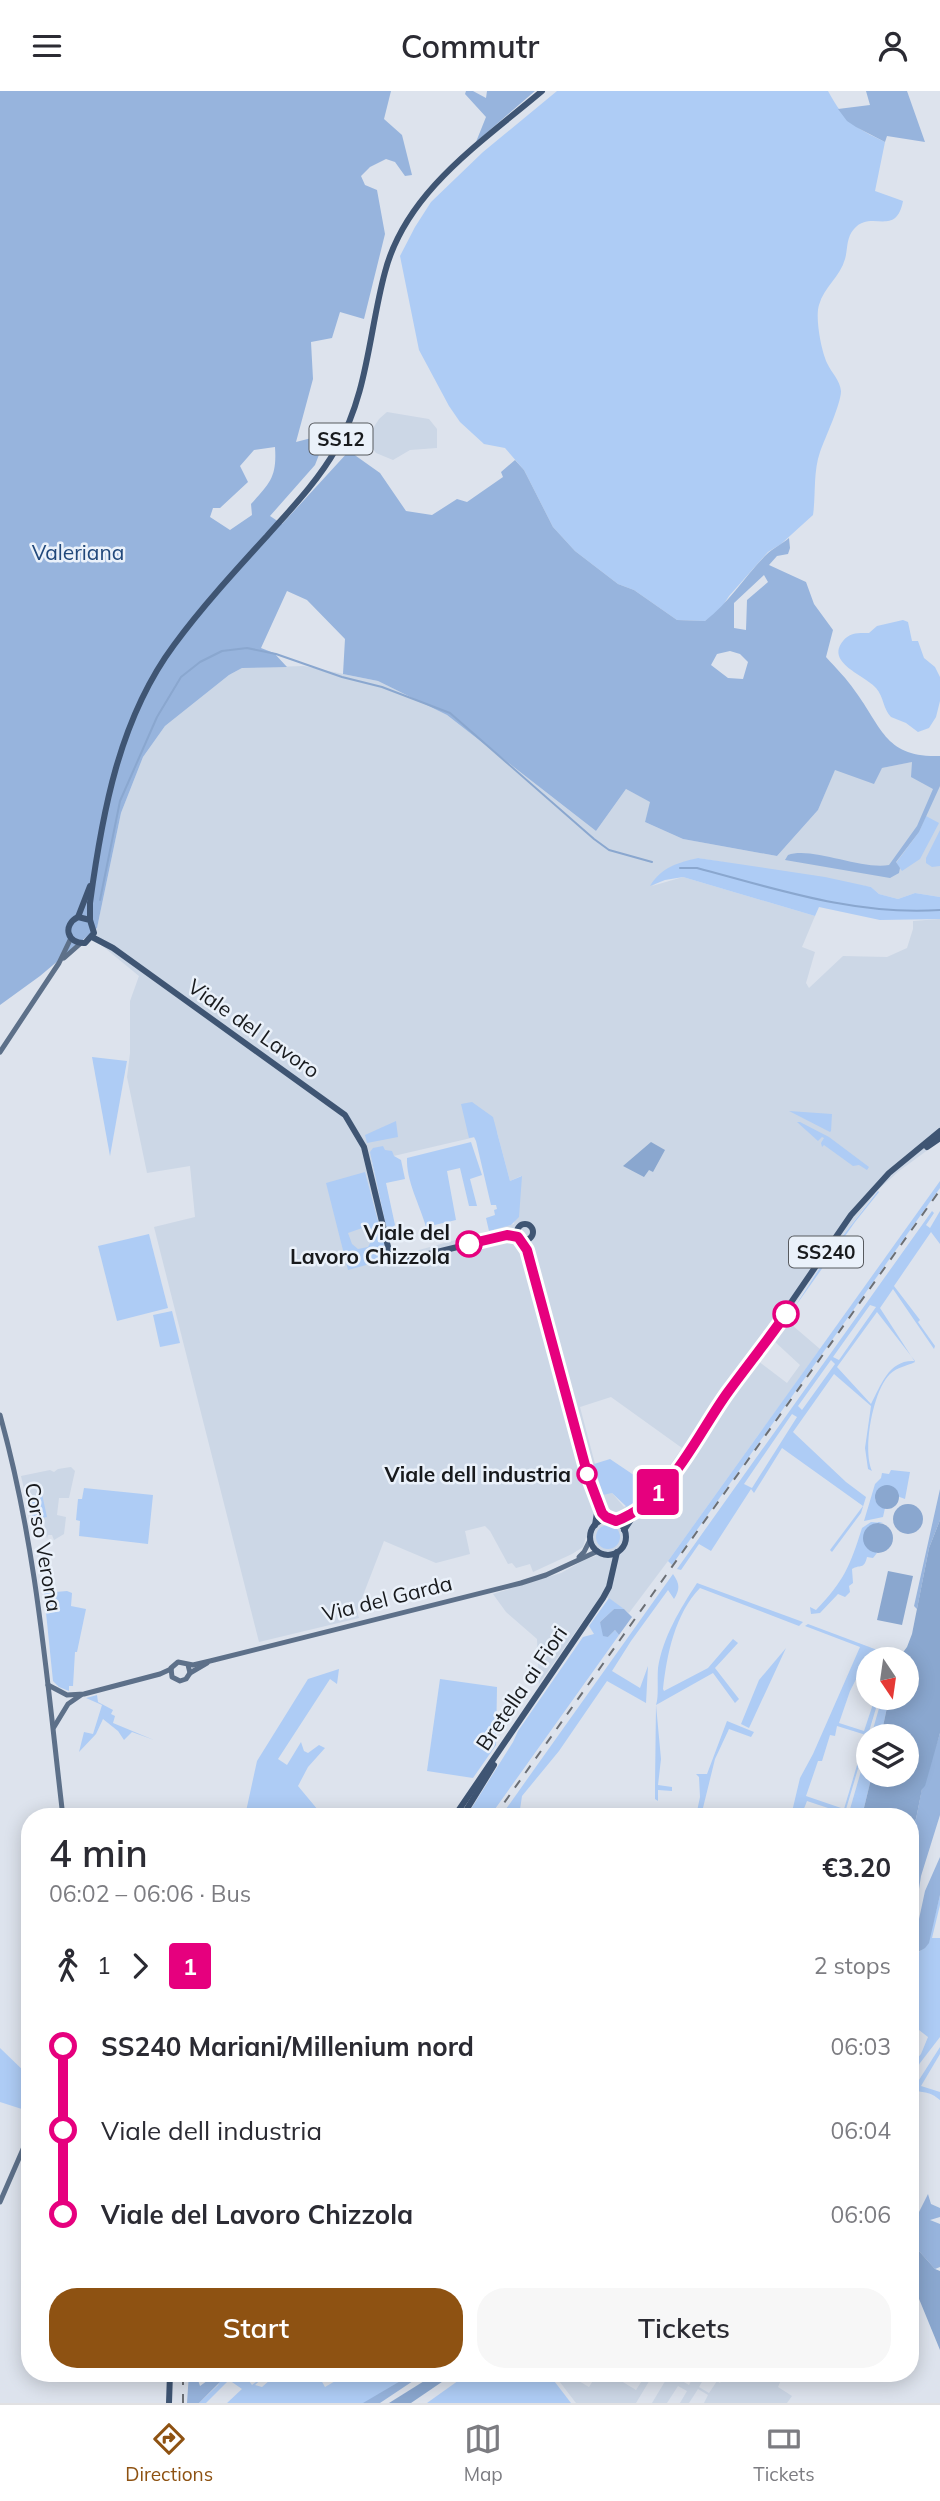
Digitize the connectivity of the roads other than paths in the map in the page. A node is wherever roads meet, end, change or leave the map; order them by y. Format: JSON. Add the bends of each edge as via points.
{"nodes":[{"id":1,"x":541,"y":91,"type":"edge"},
{"id":2,"x":94,"y":870,"type":"junction"},
{"id":3,"x":78,"y":917,"type":"junction"},
{"id":4,"x":90,"y":920,"type":"junction"},
{"id":5,"x":92,"y":937,"type":"junction"},
{"id":6,"x":71,"y":939,"type":"junction"},
{"id":7,"x":81,"y":943,"type":"junction"},
{"id":8,"x":59,"y":963,"type":"junction"},
{"id":9,"x":0,"y":1052,"type":"edge"},
{"id":10,"x":940,"y":1131,"type":"edge"},
{"id":11,"x":940,"y":1138,"type":"edge"},
{"id":12,"x":517,"y":1228,"type":"junction"},
{"id":13,"x":507,"y":1235,"type":"junction"},
{"id":14,"x":519,"y":1238,"type":"junction"},
{"id":15,"x":530,"y":1239,"type":"junction"},
{"id":16,"x":527,"y":1250,"type":"junction"},
{"id":17,"x":731,"y":1389,"type":"junction"},
{"id":18,"x":0,"y":1415,"type":"edge"},
{"id":19,"x":592,"y":1487,"type":"junction"},
{"id":20,"x":597,"y":1500,"type":"joint"},
{"id":21,"x":637,"y":1511,"type":"junction"},
{"id":22,"x":613,"y":1520,"type":"junction"},
{"id":23,"x":594,"y":1525,"type":"junction"},
{"id":24,"x":624,"y":1530,"type":"junction"},
{"id":25,"x":590,"y":1540,"type":"junction"},
{"id":26,"x":617,"y":1552,"type":"junction"},
{"id":27,"x":601,"y":1553,"type":"junction"},
{"id":28,"x":570,"y":1564,"type":"junction"},
{"id":29,"x":612,"y":1576,"type":"junction"},
{"id":30,"x":210,"y":1661,"type":"junction"},
{"id":31,"x":188,"y":1665,"type":"junction"},
{"id":32,"x":171,"y":1672,"type":"junction"},
{"id":33,"x":190,"y":1673,"type":"junction"},
{"id":34,"x":48,"y":1685,"type":"junction"},
{"id":35,"x":57,"y":1691,"type":"junction"},
{"id":36,"x":84,"y":1694,"type":"junction"},
{"id":37,"x":67,"y":1695,"type":"junction"},
{"id":38,"x":49,"y":1696,"type":"junction"},
{"id":39,"x":51,"y":1707,"type":"junction"},
{"id":40,"x":66,"y":1707,"type":"junction"},
{"id":41,"x":54,"y":1728,"type":"junction"},
{"id":42,"x":515,"y":1728,"type":"junction"},
{"id":43,"x":62,"y":1808,"type":"edge"},
{"id":44,"x":460,"y":1808,"type":"edge"},
{"id":45,"x":467,"y":1808,"type":"edge"},
{"id":46,"x":21,"y":2154,"type":"edge"},
{"id":47,"x":0,"y":2202,"type":"edge"},
{"id":48,"x":170,"y":2382,"type":"edge"},
{"id":49,"x":169,"y":2403,"type":"edge"}],
"edges":[{"from":1,"to":2,"type":"main road","number":"SS12","via":[[444,174],[403,227],[385,271],[361,390],[338,447],[153,677],[122,747]]},
{"from":2,"to":3,"type":"main road","number":"SS12"},
{"from":2,"to":4,"type":"main road","number":"SS12"},
{"from":3,"to":4,"type":"main road"},
{"from":3,"to":6,"type":"main road","number":"SS12","via":[[68,926]]},
{"from":4,"to":5,"type":"main road","number":"SS12"},
{"from":5,"to":7,"type":"main road","number":"SS12"},
{"from":5,"to":13,"type":"main road","name":"Viale del Lavoro","via":[[350,1121],[364,1147],[395,1261]]},
{"from":6,"to":7,"type":"main road"},
{"from":6,"to":8,"type":"main road","number":"SS12"},
{"from":7,"to":8,"type":"main road","number":"SS12"},
{"from":8,"to":9,"type":"main road","number":"SS12"},
{"from":10,"to":17,"type":"main road","number":"SS240","via":[[893,1169],[862,1202]]},
{"from":11,"to":17,"type":"main road","number":"SS240","via":[[895,1172],[864,1204]]},
{"from":12,"to":13,"type":"main road"},
{"from":12,"to":14,"type":"main road"},
{"from":12,"to":15,"type":"main road","via":[[530,1226]]},
{"from":13,"to":14,"type":"main road"},
{"from":14,"to":15,"type":"main road"},
{"from":14,"to":16,"type":"main road"},
{"from":15,"to":16,"type":"main road"},
{"from":16,"to":19,"type":"main road","name":"Via del Garda"},
{"from":17,"to":21,"type":"main road","number":"SS240","via":[[674,1473]]},
{"from":18,"to":34,"type":"main road","name":"Corso Verona","via":[[33,1562]]},
{"from":19,"to":20,"type":"main road"},
{"from":19,"to":23,"type":"main road","name":"Via del Garda","via":[[597,1513]]},
{"from":20,"to":22,"type":"main road","via":[[604,1515]]},
{"from":21,"to":22,"type":"main road"},
{"from":21,"to":24,"type":"main road"},
{"from":22,"to":23,"type":"main road"},
{"from":22,"to":24,"type":"main road"},
{"from":23,"to":25,"type":"main road","name":"Via del Garda"},
{"from":24,"to":26,"type":"main road","via":[[624,1542]]},
{"from":25,"to":27,"type":"main road"},
{"from":25,"to":28,"type":"main road","name":"Via del Garda"},
{"from":26,"to":27,"type":"main road","name":"Via del Garda"},
{"from":26,"to":29,"type":"main road","name":"Bretella ai Fiori"},
{"from":27,"to":28,"type":"main road","name":"Via del Garda"},
{"from":27,"to":29,"type":"main road"},
{"from":28,"to":30,"type":"main road","name":"Via del Garda","via":[[520,1583]]},
{"from":29,"to":42,"type":"main road","name":"Bretella ai Fiori","via":[[603,1598]]},
{"from":30,"to":31,"type":"main road","name":"Via del Garda"},
{"from":30,"to":33,"type":"main road","name":"Via del Garda"},
{"from":31,"to":32,"type":"main road","via":[[178,1662]]},
{"from":31,"to":33,"type":"main road"},
{"from":32,"to":33,"type":"main road","via":[[175,1680],[182,1681]]},
{"from":32,"to":36,"type":"main road"},
{"from":34,"to":35,"type":"main road"},
{"from":34,"to":38,"type":"main road","name":"Corso Verona"},
{"from":35,"to":37,"type":"main road"},
{"from":35,"to":38,"type":"main road"},
{"from":36,"to":37,"type":"main road"},
{"from":36,"to":40,"type":"main road"},
{"from":37,"to":40,"type":"main road"},
{"from":38,"to":39,"type":"main road"},
{"from":39,"to":40,"type":"main road"},
{"from":39,"to":41,"type":"main road"},
{"from":40,"to":41,"type":"main road"},
{"from":41,"to":43,"type":"main road"},
{"from":42,"to":44,"type":"main road","name":"Bretella ai Fiori"},
{"from":42,"to":45,"type":"main road"},
{"from":46,"to":47,"type":"main road"},
{"from":48,"to":49,"type":"main road"}]}
